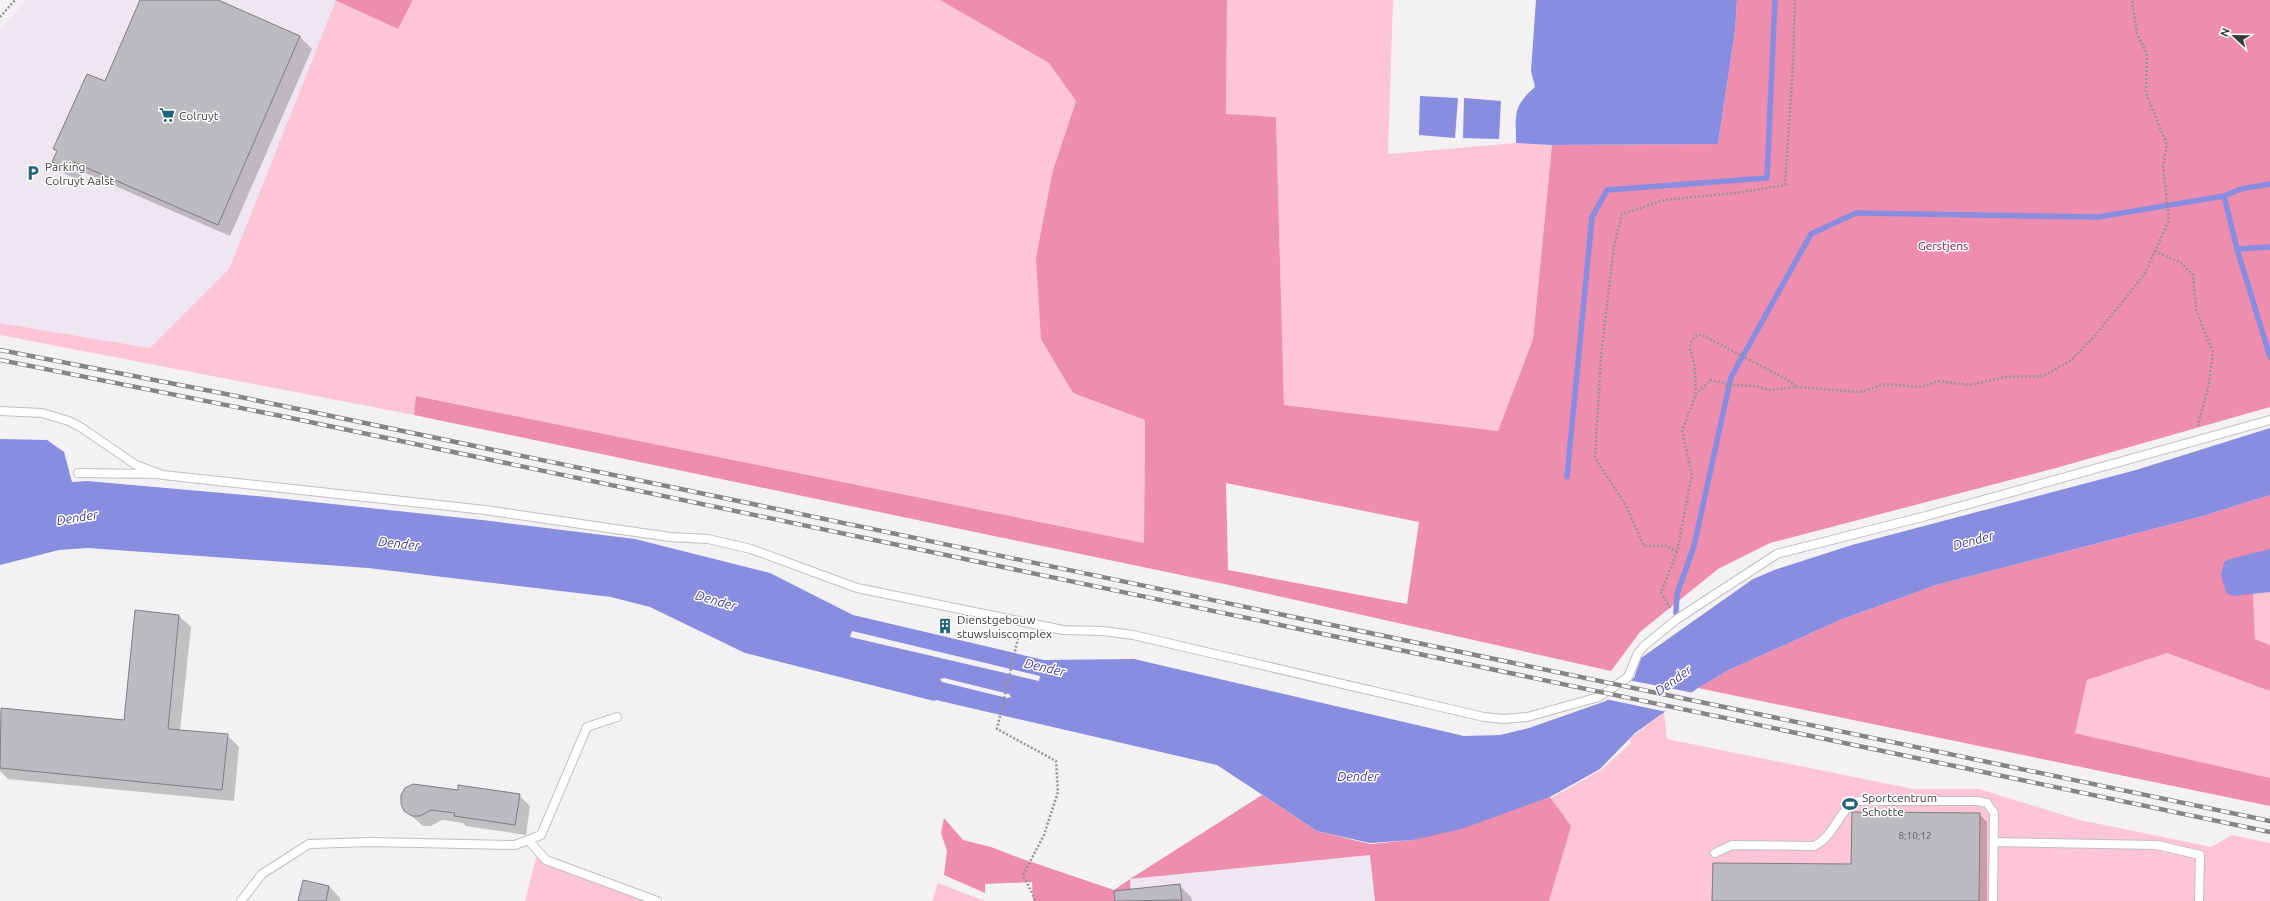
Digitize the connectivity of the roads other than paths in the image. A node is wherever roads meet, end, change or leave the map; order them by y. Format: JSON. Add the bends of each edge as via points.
{"nodes":[{"id":1,"x":0,"y":411,"type":"edge"},
{"id":2,"x":2270,"y":420,"type":"edge"},
{"id":3,"x":78,"y":473,"type":"dead end"},
{"id":4,"x":163,"y":475,"type":"junction"},
{"id":5,"x":617,"y":717,"type":"dead end"},
{"id":6,"x":528,"y":840,"type":"junction"},
{"id":7,"x":1994,"y":842,"type":"junction"},
{"id":8,"x":1715,"y":853,"type":"dead end"},
{"id":9,"x":241,"y":901,"type":"edge"},
{"id":10,"x":657,"y":901,"type":"edge"},
{"id":11,"x":1993,"y":901,"type":"edge"},
{"id":12,"x":2199,"y":901,"type":"edge"}],
"edges":[{"from":1,"to":4,"type":"lane","via":[[42,413],[69,421],[136,465]]},
{"from":2,"to":4,"type":"lane","via":[[1926,516],[1777,554],[1677,619],[1644,646],[1634,661],[1628,677],[1599,697],[1527,717],[1504,719],[1484,717],[1133,635],[1063,630],[857,588],[751,549],[708,539],[670,537],[485,510]]},
{"from":3,"to":4,"type":"lane"},
{"from":5,"to":6,"type":"lane","via":[[587,727],[540,835]]},
{"from":6,"to":9,"type":"lane","via":[[515,845],[370,842],[309,844],[262,874]]},
{"from":6,"to":10,"type":"lane","via":[[546,860]]},
{"from":7,"to":8,"type":"lane","via":[[1994,813],[1987,803],[1857,800],[1841,814],[1823,842],[1814,846],[1732,846]]},
{"from":7,"to":11,"type":"lane"},
{"from":7,"to":12,"type":"lane","via":[[2157,844],[2200,854]]}]}
